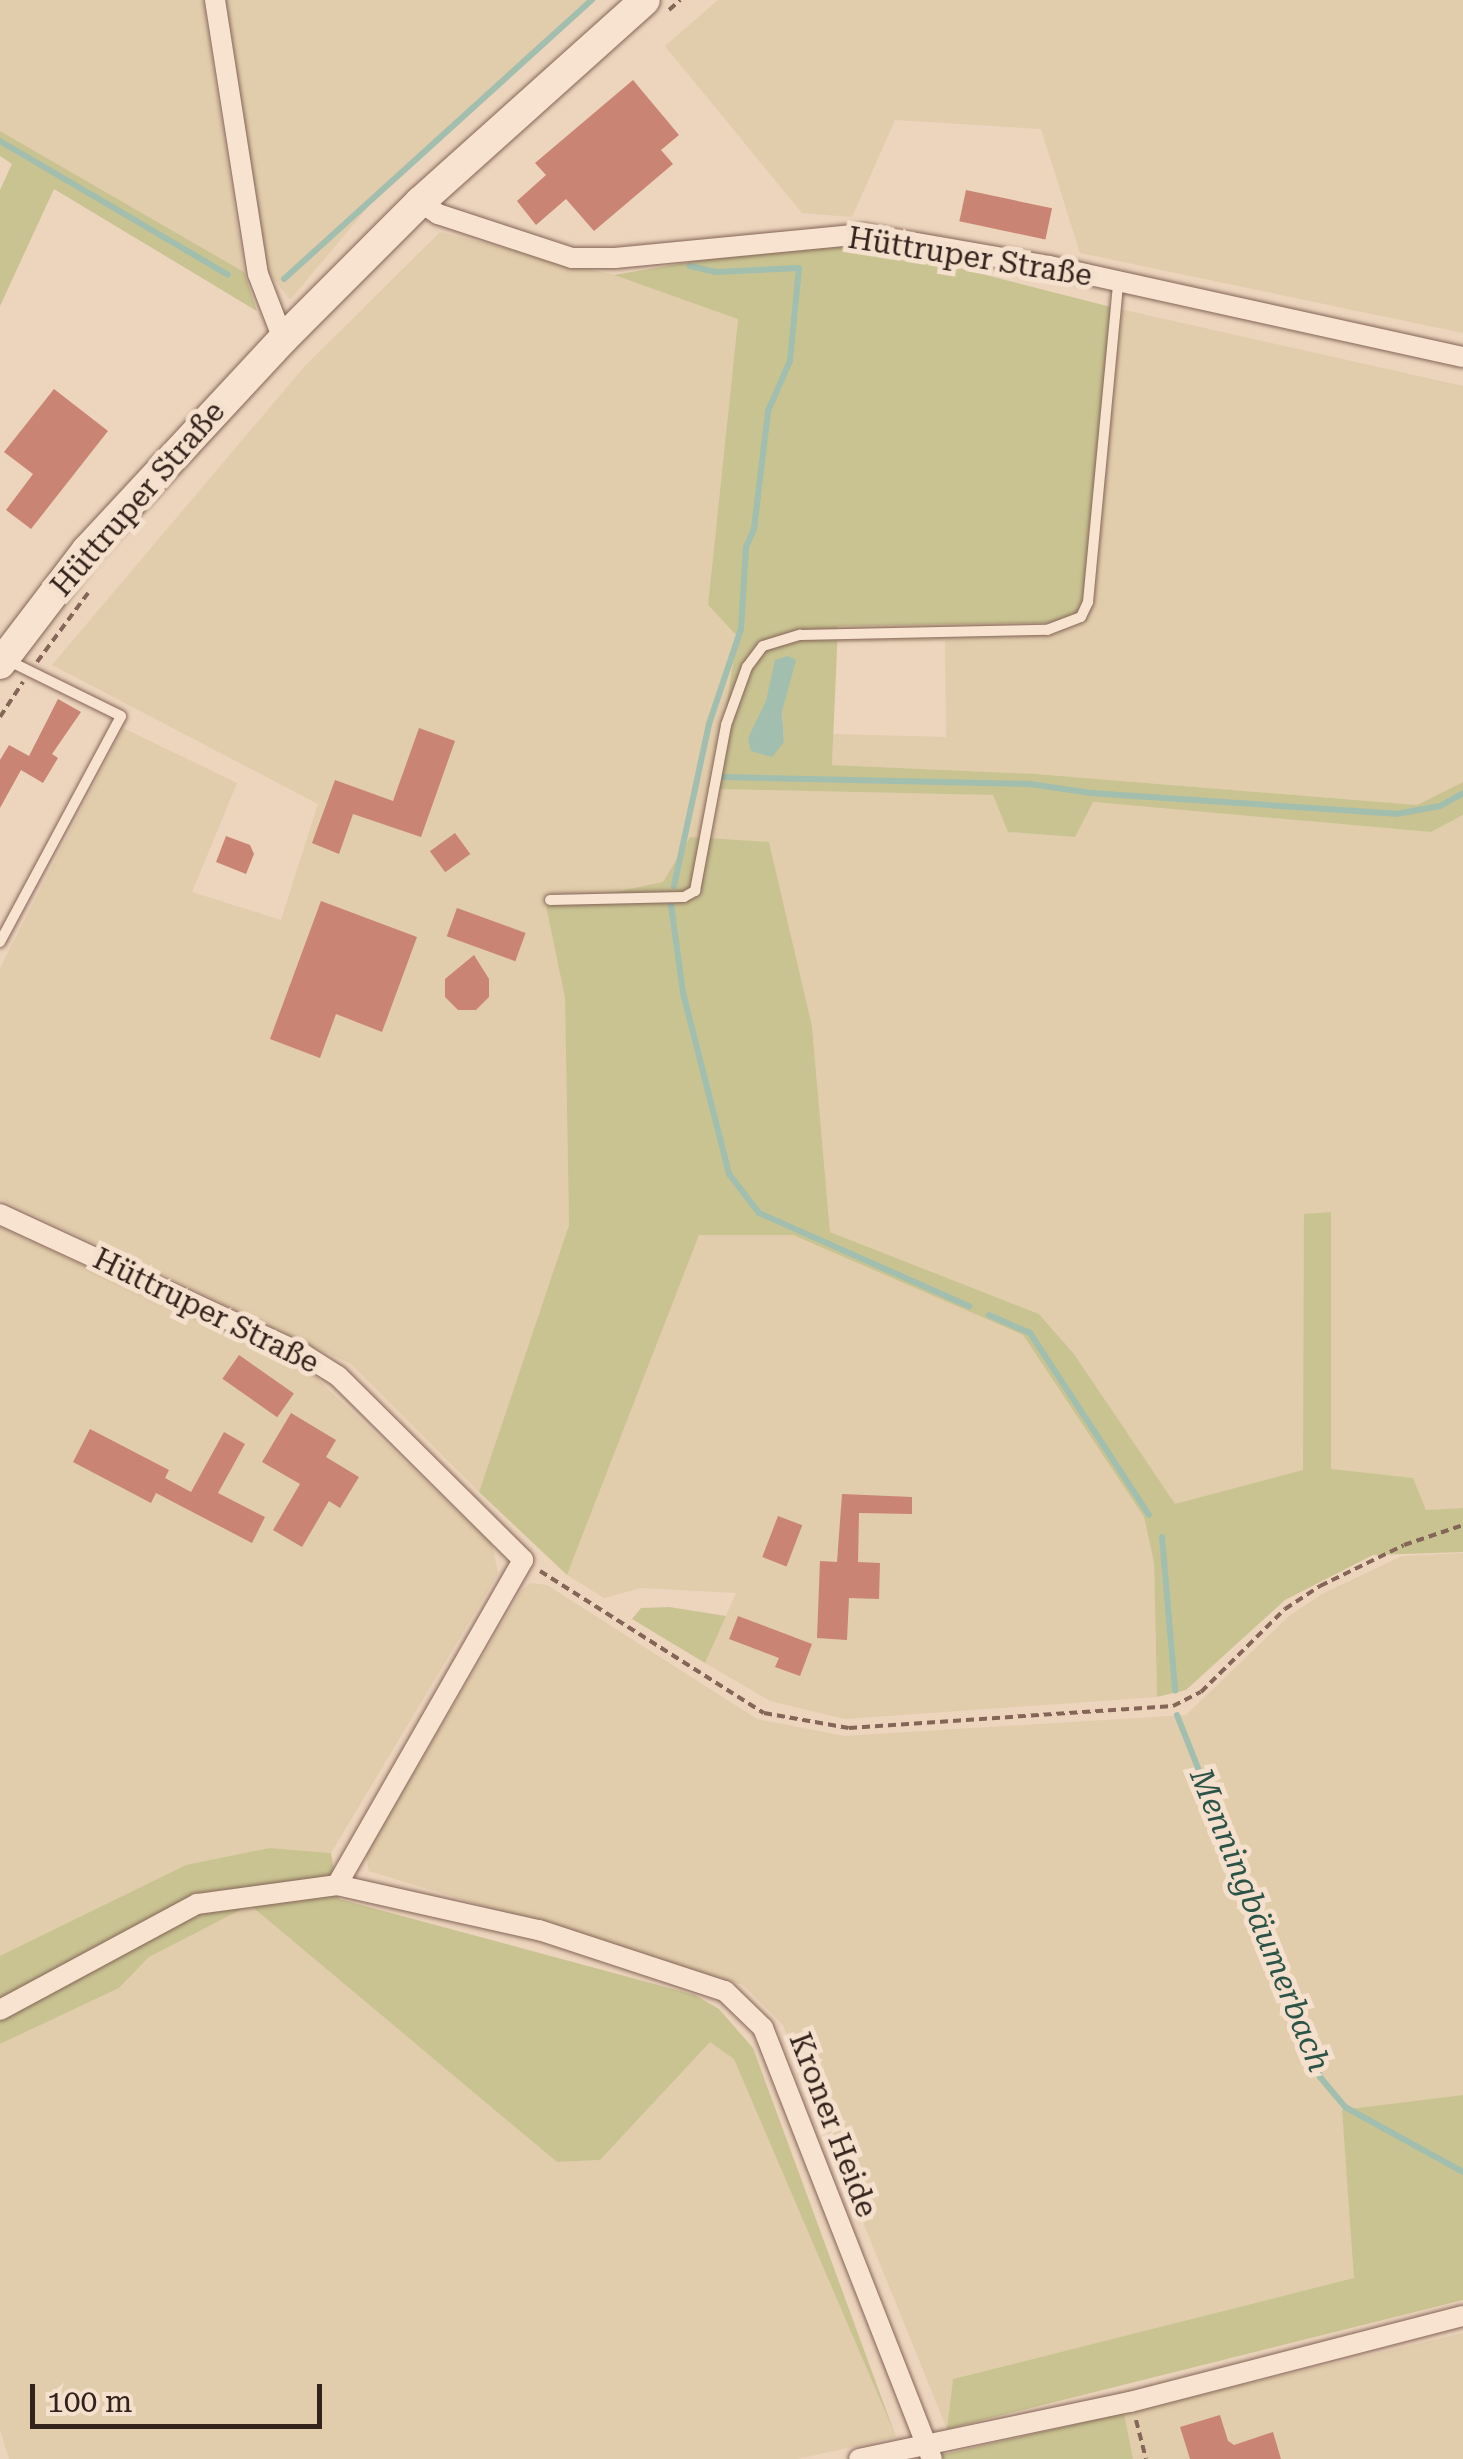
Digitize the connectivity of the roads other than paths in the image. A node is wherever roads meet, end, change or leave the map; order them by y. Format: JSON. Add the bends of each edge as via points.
{"nodes":[{"id":1,"x":215,"y":0,"type":"edge"},
{"id":2,"x":656,"y":6,"type":"edge"},
{"id":3,"x":420,"y":202,"type":"junction"},
{"id":4,"x":1118,"y":282,"type":"junction"},
{"id":5,"x":283,"y":338,"type":"junction"},
{"id":6,"x":1463,"y":358,"type":"edge"},
{"id":7,"x":8,"y":663,"type":"edge"},
{"id":8,"x":550,"y":900,"type":"dead end"},
{"id":9,"x":0,"y":942,"type":"edge"},
{"id":10,"x":0,"y":1214,"type":"edge"},
{"id":11,"x":337,"y":1885,"type":"junction"},
{"id":12,"x":0,"y":2010,"type":"edge"},
{"id":13,"x":1463,"y":2316,"type":"edge"},
{"id":14,"x":928,"y":2452,"type":"edge"},
{"id":15,"x":859,"y":2459,"type":"edge"}],
"edges":[{"from":1,"to":5,"type":"street","via":[[258,274]]},
{"from":2,"to":3,"type":"main road","name":"Hüttruper Straße"},
{"from":3,"to":4,"type":"street","name":"Hüttruper Straße","via":[[438,214],[572,258],[864,234]]},
{"from":3,"to":5,"type":"main road","name":"Hüttruper Straße"},
{"from":4,"to":6,"type":"street","name":"Hüttruper Straße"},
{"from":4,"to":8,"type":"lane","via":[[1088,602],[1081,617],[1047,630],[800,635],[764,646],[746,667],[726,725],[695,891],[684,897]]},
{"from":5,"to":7,"type":"main road","name":"Hüttruper Straße","via":[[147,481]]},
{"from":7,"to":9,"type":"lane","via":[[122,716]]},
{"from":10,"to":11,"type":"street","name":"Hüttruper Straße","via":[[338,1376],[523,1560]]},
{"from":11,"to":12,"type":"street","name":"Kroner Heide","via":[[197,1904]]},
{"from":11,"to":14,"type":"street","name":"Kroner Heide","via":[[539,1930],[726,1991],[763,2028]]},
{"from":13,"to":14,"type":"street"},
{"from":14,"to":15,"type":"street"}]}
